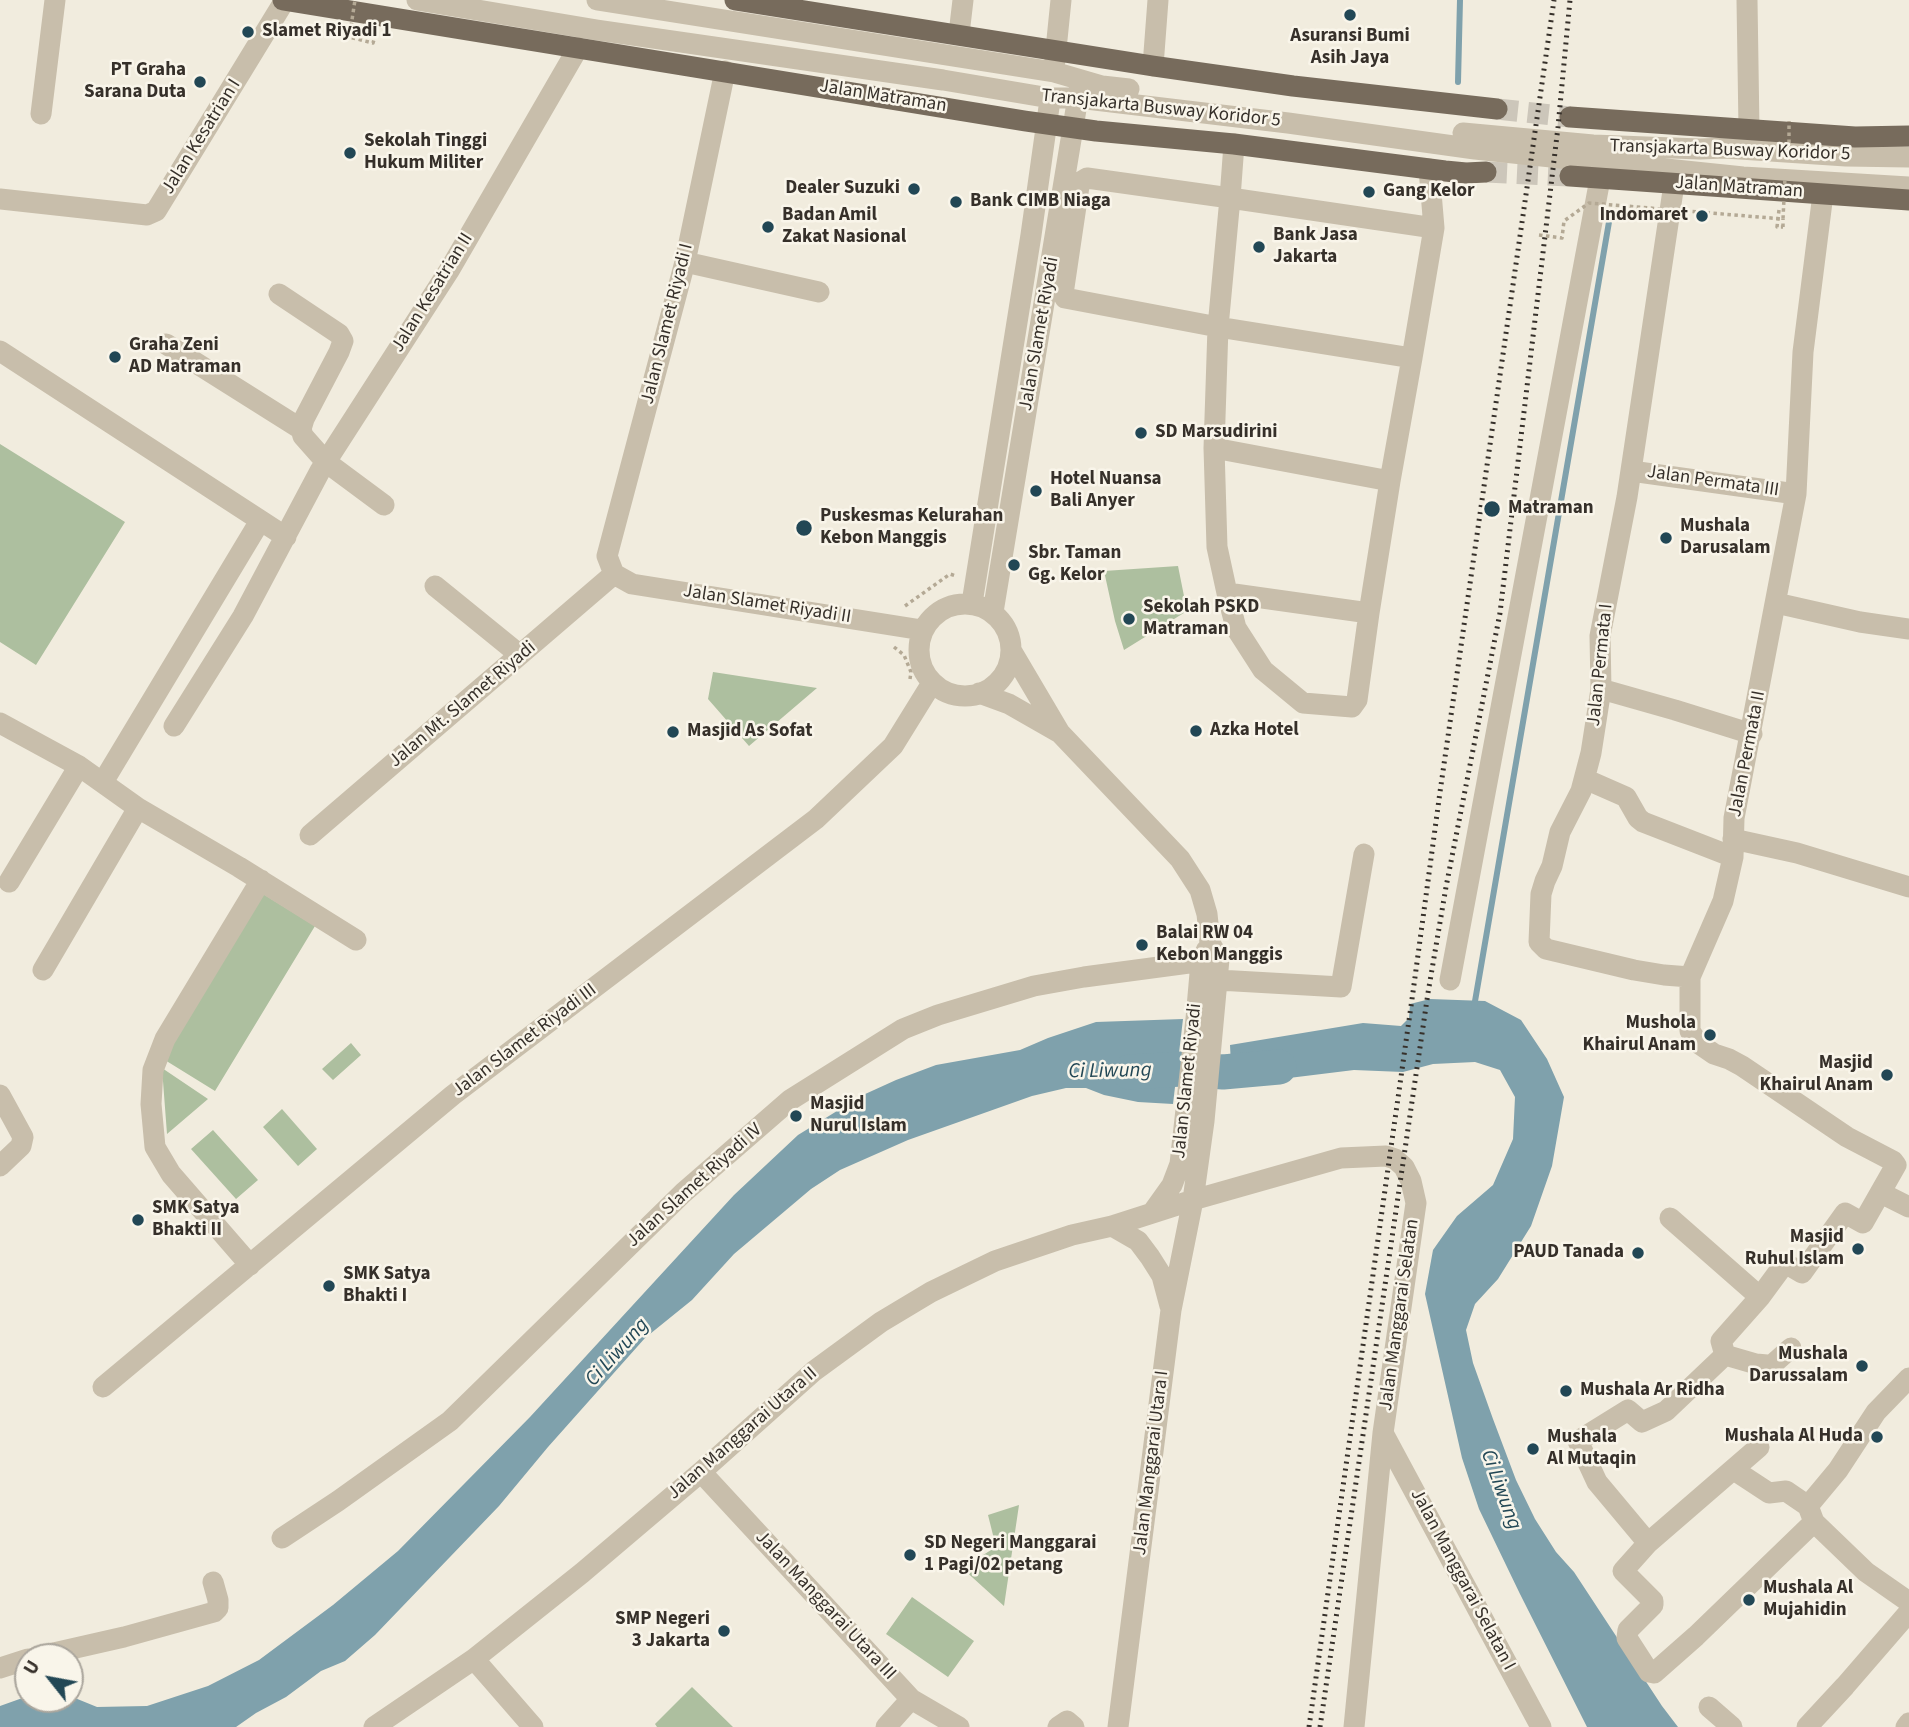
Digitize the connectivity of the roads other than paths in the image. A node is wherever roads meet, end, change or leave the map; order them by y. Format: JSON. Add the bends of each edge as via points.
{"nodes":[{"id":1,"x":55,"y":0,"type":"edge"},
{"id":2,"x":284,"y":0,"type":"edge"},
{"id":3,"x":417,"y":0,"type":"edge"},
{"id":4,"x":597,"y":0,"type":"edge"},
{"id":5,"x":734,"y":0,"type":"edge"},
{"id":6,"x":963,"y":0,"type":"edge"},
{"id":7,"x":1061,"y":0,"type":"edge"},
{"id":8,"x":1158,"y":0,"type":"edge"},
{"id":9,"x":1748,"y":0,"type":"edge"},
{"id":10,"x":959,"y":34,"type":"junction"},
{"id":11,"x":578,"y":48,"type":"junction"},
{"id":12,"x":1084,"y":55,"type":"junction"},
{"id":13,"x":1055,"y":61,"type":"junction"},
{"id":14,"x":1153,"y":66,"type":"junction"},
{"id":15,"x":725,"y":71,"type":"junction"},
{"id":16,"x":1080,"y":89,"type":"junction"},
{"id":17,"x":1050,"y":98,"type":"junction"},
{"id":18,"x":1497,"y":109,"type":"tunnel mouth"},
{"id":19,"x":41,"y":114,"type":"dead end"},
{"id":20,"x":1570,"y":117,"type":"tunnel mouth"},
{"id":21,"x":1048,"y":124,"type":"junction"},
{"id":22,"x":1074,"y":127,"type":"junction"},
{"id":23,"x":1749,"y":129,"type":"junction"},
{"id":24,"x":1909,"y":136,"type":"edge"},
{"id":25,"x":1234,"y":144,"type":"junction"},
{"id":26,"x":1909,"y":157,"type":"edge"},
{"id":27,"x":1457,"y":171,"type":"joint"},
{"id":28,"x":1570,"y":176,"type":"tunnel mouth"},
{"id":29,"x":1601,"y":179,"type":"junction"},
{"id":30,"x":1674,"y":184,"type":"junction"},
{"id":31,"x":1909,"y":187,"type":"edge"},
{"id":32,"x":1823,"y":194,"type":"junction"},
{"id":33,"x":1230,"y":198,"type":"junction"},
{"id":34,"x":0,"y":199,"type":"edge"},
{"id":35,"x":1909,"y":200,"type":"edge"},
{"id":36,"x":1434,"y":229,"type":"junction"},
{"id":37,"x":685,"y":262,"type":"junction"},
{"id":38,"x":819,"y":292,"type":"dead end"},
{"id":39,"x":279,"y":294,"type":"dead end"},
{"id":40,"x":1218,"y":327,"type":"junction"},
{"id":41,"x":166,"y":344,"type":"dead end"},
{"id":42,"x":0,"y":351,"type":"edge"},
{"id":43,"x":1412,"y":358,"type":"junction"},
{"id":44,"x":301,"y":429,"type":"junction"},
{"id":45,"x":1214,"y":448,"type":"junction"},
{"id":46,"x":326,"y":462,"type":"junction"},
{"id":47,"x":1631,"y":471,"type":"junction"},
{"id":48,"x":1391,"y":481,"type":"junction"},
{"id":49,"x":1796,"y":494,"type":"junction"},
{"id":50,"x":384,"y":505,"type":"dead end"},
{"id":51,"x":260,"y":521,"type":"junction"},
{"id":52,"x":286,"y":537,"type":"junction"},
{"id":53,"x":614,"y":574,"type":"junction"},
{"id":54,"x":435,"y":586,"type":"dead end"},
{"id":55,"x":1227,"y":593,"type":"junction"},
{"id":56,"x":972,"y":603,"type":"junction"},
{"id":57,"x":1776,"y":603,"type":"junction"},
{"id":58,"x":993,"y":612,"type":"junction"},
{"id":59,"x":1369,"y":613,"type":"junction"},
{"id":60,"x":1909,"y":629,"type":"edge"},
{"id":61,"x":922,"y":630,"type":"junction"},
{"id":62,"x":1011,"y":650,"type":"junction"},
{"id":63,"x":520,"y":656,"type":"junction"},
{"id":64,"x":932,"y":683,"type":"junction"},
{"id":65,"x":1601,"y":689,"type":"junction"},
{"id":66,"x":979,"y":693,"type":"junction"},
{"id":67,"x":0,"y":723,"type":"edge"},
{"id":68,"x":174,"y":726,"type":"dead end"},
{"id":69,"x":1060,"y":733,"type":"junction"},
{"id":70,"x":1752,"y":734,"type":"junction"},
{"id":71,"x":79,"y":766,"type":"junction"},
{"id":72,"x":1585,"y":779,"type":"junction"},
{"id":73,"x":103,"y":782,"type":"junction"},
{"id":74,"x":138,"y":808,"type":"junction"},
{"id":75,"x":310,"y":835,"type":"dead end"},
{"id":76,"x":1733,"y":848,"type":"junction"},
{"id":77,"x":1364,"y":854,"type":"dead end"},
{"id":78,"x":261,"y":880,"type":"junction"},
{"id":79,"x":9,"y":882,"type":"dead end"},
{"id":80,"x":1909,"y":887,"type":"edge"},
{"id":81,"x":356,"y":940,"type":"dead end"},
{"id":82,"x":1212,"y":961,"type":"junction"},
{"id":83,"x":43,"y":970,"type":"dead end"},
{"id":84,"x":1690,"y":977,"type":"junction"},
{"id":85,"x":1450,"y":980,"type":"dead end"},
{"id":86,"x":0,"y":1095,"type":"edge"},
{"id":87,"x":1195,"y":1120,"type":"junction"},
{"id":88,"x":0,"y":1166,"type":"edge"},
{"id":89,"x":1902,"y":1168,"type":"edge"},
{"id":90,"x":1881,"y":1193,"type":"junction"},
{"id":91,"x":1193,"y":1200,"type":"junction"},
{"id":92,"x":1909,"y":1207,"type":"edge"},
{"id":93,"x":1152,"y":1213,"type":"junction"},
{"id":94,"x":1670,"y":1218,"type":"dead end"},
{"id":95,"x":1112,"y":1226,"type":"junction"},
{"id":96,"x":250,"y":1265,"type":"junction"},
{"id":97,"x":1760,"y":1297,"type":"junction"},
{"id":98,"x":1171,"y":1310,"type":"junction"},
{"id":99,"x":1791,"y":1348,"type":"dead end"},
{"id":100,"x":1725,"y":1355,"type":"junction"},
{"id":101,"x":1909,"y":1380,"type":"edge"},
{"id":102,"x":103,"y":1387,"type":"dead end"},
{"id":103,"x":1383,"y":1433,"type":"junction"},
{"id":104,"x":1759,"y":1447,"type":"dead end"},
{"id":105,"x":1734,"y":1470,"type":"junction"},
{"id":106,"x":701,"y":1472,"type":"junction"},
{"id":107,"x":1811,"y":1514,"type":"junction"},
{"id":108,"x":282,"y":1538,"type":"dead end"},
{"id":109,"x":1648,"y":1543,"type":"junction"},
{"id":110,"x":214,"y":1582,"type":"dead end"},
{"id":111,"x":1909,"y":1602,"type":"edge"},
{"id":112,"x":1909,"y":1612,"type":"edge"},
{"id":113,"x":84,"y":1646,"type":"edge"},
{"id":114,"x":474,"y":1659,"type":"junction"},
{"id":115,"x":911,"y":1699,"type":"junction"},
{"id":116,"x":1709,"y":1707,"type":"dead end"},
{"id":117,"x":374,"y":1727,"type":"edge"},
{"id":118,"x":533,"y":1727,"type":"edge"},
{"id":119,"x":886,"y":1727,"type":"edge"},
{"id":120,"x":959,"y":1727,"type":"edge"},
{"id":121,"x":1058,"y":1727,"type":"edge"},
{"id":122,"x":1074,"y":1727,"type":"edge"},
{"id":123,"x":1118,"y":1727,"type":"edge"},
{"id":124,"x":1354,"y":1727,"type":"edge"},
{"id":125,"x":1541,"y":1727,"type":"edge"},
{"id":126,"x":1732,"y":1727,"type":"edge"},
{"id":127,"x":1807,"y":1727,"type":"edge"}],
"edges":[{"from":1,"to":19,"type":"street"},
{"from":2,"to":11,"type":"main road","name":"Jalan Matraman"},
{"from":2,"to":34,"type":"street","name":"Jalan Kesatrian I","via":[[156,211],[147,215]]},
{"from":3,"to":17,"type":"street","name":"Transjakarta Busway Koridor 5"},
{"from":4,"to":13,"type":"street","name":"Transjakarta Busway Koridor 5"},
{"from":5,"to":10,"type":"main road"},
{"from":6,"to":10,"type":"street"},
{"from":7,"to":13,"type":"street","name":"Jalan Slamet Riyadi"},
{"from":8,"to":14,"type":"street"},
{"from":9,"to":23,"type":"street"},
{"from":10,"to":13,"type":"main road"},
{"from":11,"to":15,"type":"main road","name":"Jalan Matraman"},
{"from":11,"to":46,"type":"street","name":"Jalan Kesatrian II","via":[[450,269]]},
{"from":12,"to":13,"type":"main road"},
{"from":12,"to":14,"type":"main road"},
{"from":12,"to":16,"type":"street","name":"Jalan Slamet Riyadi"},
{"from":13,"to":16,"type":"street","name":"Transjakarta Busway Koridor 5"},
{"from":13,"to":17,"type":"street","name":"Jalan Slamet Riyadi"},
{"from":14,"to":18,"type":"main road"},
{"from":15,"to":21,"type":"main road","name":"Jalan Matraman"},
{"from":15,"to":37,"type":"street","name":"Jalan Slamet Riyadi I"},
{"from":16,"to":17,"type":"street","name":"Transjakarta Busway Koridor 5"},
{"from":16,"to":22,"type":"street","name":"Jalan Slamet Riyadi"},
{"from":16,"to":26,"type":"street","name":"Transjakarta Busway Koridor 5","via":[[1102,86],[1593,145]]},
{"from":16,"to":31,"type":"street","name":"Transjakarta Busway Koridor 5","via":[[1475,149],[1743,177]]},
{"from":17,"to":21,"type":"street","name":"Jalan Slamet Riyadi"},
{"from":20,"to":23,"type":"main road"},
{"from":21,"to":22,"type":"main road","name":"Jalan Matraman"},
{"from":21,"to":56,"type":"street","name":"Jalan Slamet Riyadi"},
{"from":22,"to":25,"type":"main road","name":"Jalan Matraman"},
{"from":22,"to":58,"type":"street","name":"Jalan Slamet Riyadi"},
{"from":23,"to":24,"type":"main road"},
{"from":25,"to":27,"type":"main road","name":"Jalan Matraman"},
{"from":25,"to":33,"type":"street"},
{"from":27,"to":36,"type":"street"},
{"from":28,"to":29,"type":"main road","name":"Jalan Matraman"},
{"from":29,"to":30,"type":"main road","name":"Jalan Matraman"},
{"from":29,"to":85,"type":"street"},
{"from":30,"to":32,"type":"main road","name":"Jalan Matraman"},
{"from":30,"to":47,"type":"street","name":"Jalan Permata I"},
{"from":32,"to":35,"type":"main road","name":"Jalan Matraman"},
{"from":32,"to":49,"type":"street","name":"Jalan Permata II","via":[[1803,352]]},
{"from":33,"to":36,"type":"street"},
{"from":33,"to":40,"type":"street"},
{"from":33,"to":40,"type":"street","via":[[1087,178],[1079,186],[1063,294],[1068,299]]},
{"from":36,"to":43,"type":"street"},
{"from":37,"to":38,"type":"street"},
{"from":37,"to":53,"type":"street","name":"Jalan Slamet Riyadi I","via":[[607,556]]},
{"from":39,"to":44,"type":"street","via":[[343,341]]},
{"from":40,"to":43,"type":"street"},
{"from":40,"to":45,"type":"street"},
{"from":41,"to":44,"type":"street"},
{"from":42,"to":51,"type":"street"},
{"from":43,"to":48,"type":"street"},
{"from":44,"to":46,"type":"street"},
{"from":45,"to":48,"type":"street"},
{"from":45,"to":55,"type":"street","via":[[1217,547]]},
{"from":46,"to":50,"type":"street"},
{"from":46,"to":52,"type":"street","name":"Jalan Kesatrian II"},
{"from":47,"to":49,"type":"street","name":"Jalan Permata III"},
{"from":47,"to":65,"type":"street","name":"Jalan Permata I","via":[[1600,636]]},
{"from":48,"to":59,"type":"street"},
{"from":49,"to":57,"type":"street","name":"Jalan Permata II"},
{"from":51,"to":52,"type":"street"},
{"from":51,"to":73,"type":"street"},
{"from":52,"to":68,"type":"street","name":"Jalan Kesatrian II"},
{"from":53,"to":61,"type":"street","name":"Jalan Slamet Riyadi II","via":[[632,584]]},
{"from":53,"to":63,"type":"street","name":"Jalan Mt. Slamet Riyadi"},
{"from":54,"to":63,"type":"street"},
{"from":55,"to":59,"type":"street"},
{"from":55,"to":59,"type":"street","via":[[1236,628],[1263,670],[1303,703],[1355,705]]},
{"from":56,"to":58,"type":"street"},
{"from":56,"to":61,"type":"street","via":[[942,608]]},
{"from":57,"to":60,"type":"street"},
{"from":57,"to":70,"type":"street","name":"Jalan Permata II"},
{"from":58,"to":62,"type":"street","via":[[1006,629]]},
{"from":61,"to":64,"type":"street","via":[[918,658]]},
{"from":62,"to":66,"type":"street","via":[[1007,668],[995,684]]},
{"from":62,"to":69,"type":"street","name":"Jalan Slamet Riyadi"},
{"from":63,"to":75,"type":"street","name":"Jalan Mt. Slamet Riyadi"},
{"from":64,"to":66,"type":"street","via":[[962,696]]},
{"from":64,"to":96,"type":"street","name":"Jalan Slamet Riyadi III","via":[[894,746],[816,819],[453,1095]]},
{"from":65,"to":70,"type":"street"},
{"from":65,"to":72,"type":"street","name":"Jalan Permata I"},
{"from":66,"to":69,"type":"street","name":"Jalan Slamet Riyadi"},
{"from":67,"to":71,"type":"street"},
{"from":69,"to":82,"type":"street","name":"Jalan Slamet Riyadi","via":[[1180,859],[1200,890]]},
{"from":70,"to":76,"type":"street","name":"Jalan Permata II","via":[[1734,818]]},
{"from":71,"to":73,"type":"street"},
{"from":71,"to":79,"type":"street"},
{"from":72,"to":76,"type":"street","via":[[1626,797],[1643,822]]},
{"from":72,"to":84,"type":"street","name":"Jalan Permata I","via":[[1560,832],[1541,894],[1539,942],[1546,949],[1634,970]]},
{"from":73,"to":74,"type":"street"},
{"from":74,"to":78,"type":"street"},
{"from":74,"to":83,"type":"street"},
{"from":76,"to":80,"type":"street","via":[[1797,853]]},
{"from":76,"to":84,"type":"street","name":"Jalan Permata II","via":[[1724,901]]},
{"from":77,"to":82,"type":"street","name":"Jalan Slamet Riyadi IV","via":[[1341,988]]},
{"from":78,"to":81,"type":"street"},
{"from":78,"to":96,"type":"street","via":[[165,1039],[153,1070],[151,1104],[155,1147],[171,1174]]},
{"from":82,"to":87,"type":"street","name":"Jalan Slamet Riyadi"},
{"from":82,"to":108,"type":"street","name":"Jalan Slamet Riyadi IV","via":[[1034,986],[903,1028],[790,1100],[683,1193],[450,1421]]},
{"from":84,"to":89,"type":"street","name":"Jalan Permata II","via":[[1690,1031],[1698,1044],[1763,1079],[1847,1137]]},
{"from":86,"to":88,"type":"street","via":[[23,1138],[21,1146]]},
{"from":87,"to":91,"type":"street","name":"Jalan Slamet Riyadi"},
{"from":87,"to":93,"type":"street","name":"Jalan Slamet Riyadi","via":[[1172,1185]]},
{"from":89,"to":90,"type":"street","name":"Jalan Permata II"},
{"from":90,"to":92,"type":"street"},
{"from":90,"to":97,"type":"street","name":"Jalan Permata II","via":[[1863,1223],[1845,1213],[1802,1273],[1784,1263]]},
{"from":91,"to":93,"type":"street","name":"Jalan Manggarai Selatan"},
{"from":91,"to":98,"type":"street","name":"Jalan Manggarai Utara I"},
{"from":91,"to":103,"type":"street","name":"Jalan Manggarai Selatan","via":[[1341,1157],[1386,1156],[1404,1167],[1416,1203]]},
{"from":93,"to":95,"type":"street","name":"Jalan Manggarai Utara II"},
{"from":94,"to":97,"type":"street"},
{"from":95,"to":98,"type":"street","via":[[1138,1241],[1150,1257],[1163,1276]]},
{"from":95,"to":106,"type":"street","name":"Jalan Manggarai Utara II","via":[[995,1261],[931,1292],[814,1371]]},
{"from":96,"to":102,"type":"street","name":"Jalan Slamet Riyadi III"},
{"from":97,"to":100,"type":"street","via":[[1721,1340]]},
{"from":98,"to":123,"type":"street","name":"Jalan Manggarai Utara I"},
{"from":99,"to":100,"type":"street","via":[[1767,1365]]},
{"from":100,"to":109,"type":"street","via":[[1667,1411],[1642,1422],[1628,1410],[1578,1441],[1597,1482]]},
{"from":101,"to":107,"type":"street","via":[[1876,1412]]},
{"from":103,"to":124,"type":"street","name":"Jalan Manggarai Selatan"},
{"from":103,"to":125,"type":"street","name":"Jalan Manggarai Selatan I"},
{"from":104,"to":105,"type":"street"},
{"from":105,"to":107,"type":"street","via":[[1769,1493],[1786,1491]]},
{"from":105,"to":109,"type":"street"},
{"from":106,"to":114,"type":"street","name":"Jalan Manggarai Utara II"},
{"from":106,"to":115,"type":"street","name":"Jalan Manggarai Utara III"},
{"from":107,"to":109,"type":"street","via":[[1654,1674],[1627,1638],[1628,1630],[1653,1601],[1623,1571]]},
{"from":107,"to":111,"type":"street","via":[[1866,1572]]},
{"from":110,"to":113,"type":"street","via":[[218,1608],[214,1612]]},
{"from":112,"to":127,"type":"street"},
{"from":114,"to":117,"type":"street","name":"Jalan Manggarai Utara II"},
{"from":114,"to":118,"type":"street"},
{"from":115,"to":119,"type":"street"},
{"from":115,"to":120,"type":"street","name":"Jalan Manggarai Utara III"},
{"from":116,"to":126,"type":"street"},
{"from":121,"to":122,"type":"street","via":[[1067,1721]]}]}
